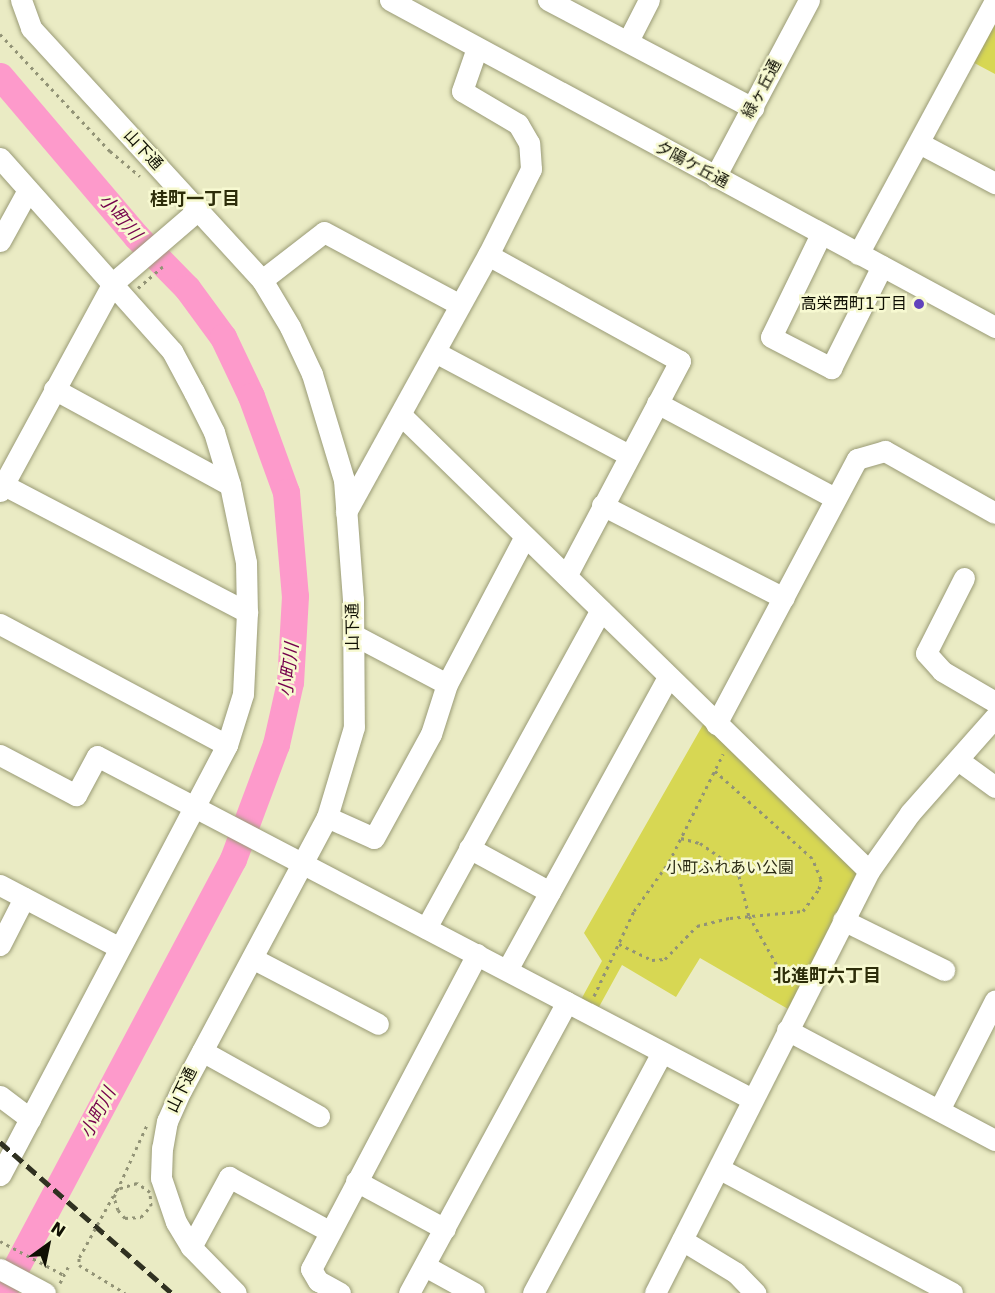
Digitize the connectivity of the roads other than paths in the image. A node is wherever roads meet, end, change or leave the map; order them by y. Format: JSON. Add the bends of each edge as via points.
{"nodes":[{"id":1,"x":21,"y":0,"type":"edge"},
{"id":2,"x":390,"y":0,"type":"edge"},
{"id":3,"x":548,"y":0,"type":"edge"},
{"id":4,"x":649,"y":0,"type":"edge"},
{"id":5,"x":809,"y":0,"type":"edge"},
{"id":6,"x":995,"y":1,"type":"edge"},
{"id":7,"x":628,"y":41,"type":"junction"},
{"id":8,"x":477,"y":48,"type":"junction"},
{"id":9,"x":753,"y":108,"type":"junction"},
{"id":10,"x":918,"y":143,"type":"junction"},
{"id":11,"x":0,"y":158,"type":"edge"},
{"id":12,"x":715,"y":177,"type":"junction"},
{"id":13,"x":995,"y":183,"type":"edge"},
{"id":14,"x":28,"y":190,"type":"junction"},
{"id":15,"x":198,"y":210,"type":"junction"},
{"id":16,"x":821,"y":234,"type":"junction"},
{"id":17,"x":0,"y":241,"type":"edge"},
{"id":18,"x":858,"y":254,"type":"junction"},
{"id":19,"x":488,"y":255,"type":"junction"},
{"id":20,"x":882,"y":266,"type":"junction"},
{"id":21,"x":119,"y":278,"type":"junction"},
{"id":22,"x":262,"y":280,"type":"junction"},
{"id":23,"x":460,"y":305,"type":"junction"},
{"id":24,"x":995,"y":327,"type":"edge"},
{"id":25,"x":435,"y":352,"type":"junction"},
{"id":26,"x":54,"y":389,"type":"junction"},
{"id":27,"x":657,"y":403,"type":"junction"},
{"id":28,"x":402,"y":415,"type":"junction"},
{"id":29,"x":629,"y":454,"type":"junction"},
{"id":30,"x":230,"y":485,"type":"junction"},
{"id":31,"x":1,"y":486,"type":"edge"},
{"id":32,"x":835,"y":498,"type":"junction"},
{"id":33,"x":602,"y":505,"type":"junction"},
{"id":34,"x":346,"y":512,"type":"junction"},
{"id":35,"x":995,"y":513,"type":"edge"},
{"id":36,"x":524,"y":538,"type":"junction"},
{"id":37,"x":566,"y":576,"type":"junction"},
{"id":38,"x":964,"y":578,"type":"dead end"},
{"id":39,"x":784,"y":598,"type":"junction"},
{"id":40,"x":601,"y":610,"type":"junction"},
{"id":41,"x":247,"y":612,"type":"junction"},
{"id":42,"x":0,"y":624,"type":"edge"},
{"id":43,"x":354,"y":635,"type":"junction"},
{"id":44,"x":668,"y":677,"type":"junction"},
{"id":45,"x":447,"y":684,"type":"junction"},
{"id":46,"x":995,"y":702,"type":"edge"},
{"id":47,"x":995,"y":717,"type":"edge"},
{"id":48,"x":716,"y":724,"type":"junction"},
{"id":49,"x":226,"y":745,"type":"junction"},
{"id":50,"x":0,"y":755,"type":"edge"},
{"id":51,"x":958,"y":759,"type":"junction"},
{"id":52,"x":995,"y":787,"type":"edge"},
{"id":53,"x":195,"y":805,"type":"junction"},
{"id":54,"x":327,"y":817,"type":"junction"},
{"id":55,"x":470,"y":848,"type":"junction"},
{"id":56,"x":301,"y":865,"type":"junction"},
{"id":57,"x":869,"y":871,"type":"junction"},
{"id":58,"x":0,"y":885,"type":"edge"},
{"id":59,"x":549,"y":892,"type":"junction"},
{"id":60,"x":24,"y":898,"type":"junction"},
{"id":61,"x":843,"y":920,"type":"junction"},
{"id":62,"x":426,"y":928,"type":"junction"},
{"id":63,"x":0,"y":945,"type":"edge"},
{"id":64,"x":118,"y":947,"type":"junction"},
{"id":65,"x":477,"y":954,"type":"junction"},
{"id":66,"x":252,"y":958,"type":"junction"},
{"id":67,"x":507,"y":970,"type":"junction"},
{"id":68,"x":944,"y":970,"type":"dead end"},
{"id":69,"x":995,"y":1000,"type":"edge"},
{"id":70,"x":567,"y":1002,"type":"junction"},
{"id":71,"x":378,"y":1024,"type":"dead end"},
{"id":72,"x":787,"y":1030,"type":"junction"},
{"id":73,"x":202,"y":1051,"type":"junction"},
{"id":74,"x":662,"y":1052,"type":"junction"},
{"id":75,"x":0,"y":1096,"type":"edge"},
{"id":76,"x":752,"y":1099,"type":"junction"},
{"id":77,"x":939,"y":1110,"type":"junction"},
{"id":78,"x":319,"y":1116,"type":"dead end"},
{"id":79,"x":30,"y":1119,"type":"junction"},
{"id":80,"x":995,"y":1140,"type":"edge"},
{"id":81,"x":720,"y":1168,"type":"junction"},
{"id":82,"x":0,"y":1175,"type":"edge"},
{"id":83,"x":356,"y":1182,"type":"junction"},
{"id":84,"x":445,"y":1229,"type":"junction"},
{"id":85,"x":329,"y":1231,"type":"junction"},
{"id":86,"x":682,"y":1240,"type":"junction"},
{"id":87,"x":191,"y":1247,"type":"junction"},
{"id":88,"x":424,"y":1266,"type":"junction"},
{"id":89,"x":0,"y":1269,"type":"edge"},
{"id":90,"x":45,"y":1293,"type":"edge"},
{"id":91,"x":236,"y":1293,"type":"edge"},
{"id":92,"x":340,"y":1293,"type":"edge"},
{"id":93,"x":409,"y":1293,"type":"edge"},
{"id":94,"x":474,"y":1293,"type":"edge"},
{"id":95,"x":533,"y":1293,"type":"edge"},
{"id":96,"x":655,"y":1293,"type":"edge"},
{"id":97,"x":755,"y":1293,"type":"edge"},
{"id":98,"x":952,"y":1293,"type":"edge"}],
"edges":[{"from":1,"to":15,"type":"street","name":"山下通","via":[[31,28]]},
{"from":2,"to":8,"type":"street","name":"夕陽ケ丘通"},
{"from":3,"to":7,"type":"street"},
{"from":4,"to":7,"type":"street"},
{"from":5,"to":9,"type":"street","name":"緑ヶ丘通"},
{"from":6,"to":10,"type":"street"},
{"from":7,"to":9,"type":"street"},
{"from":8,"to":12,"type":"street","name":"夕陽ケ丘通"},
{"from":8,"to":19,"type":"street","via":[[462,91],[518,124],[529,143],[531,168]]},
{"from":9,"to":12,"type":"street","name":"緑ヶ丘通"},
{"from":10,"to":13,"type":"street"},
{"from":10,"to":18,"type":"street"},
{"from":11,"to":14,"type":"street"},
{"from":12,"to":16,"type":"street","name":"夕陽ケ丘通"},
{"from":14,"to":17,"type":"street"},
{"from":14,"to":21,"type":"street"},
{"from":15,"to":21,"type":"street"},
{"from":15,"to":22,"type":"street","name":"山下通"},
{"from":16,"to":18,"type":"street","name":"夕陽ケ丘通"},
{"from":16,"to":20,"type":"street","via":[[771,337],[831,368]]},
{"from":18,"to":20,"type":"street","name":"夕陽ケ丘通"},
{"from":19,"to":23,"type":"street"},
{"from":19,"to":27,"type":"street","via":[[680,361]]},
{"from":20,"to":24,"type":"street","name":"夕陽ケ丘通"},
{"from":21,"to":26,"type":"street"},
{"from":21,"to":30,"type":"street","via":[[172,351],[214,432]]},
{"from":22,"to":23,"type":"street","via":[[324,232]]},
{"from":22,"to":34,"type":"street","name":"山下通","via":[[312,374],[344,480]]},
{"from":23,"to":25,"type":"street"},
{"from":25,"to":28,"type":"street"},
{"from":25,"to":29,"type":"street"},
{"from":26,"to":30,"type":"street"},
{"from":26,"to":31,"type":"street"},
{"from":27,"to":29,"type":"street"},
{"from":27,"to":32,"type":"street"},
{"from":28,"to":34,"type":"street"},
{"from":28,"to":36,"type":"street"},
{"from":29,"to":33,"type":"street"},
{"from":30,"to":41,"type":"street","via":[[246,562]]},
{"from":31,"to":41,"type":"street"},
{"from":32,"to":35,"type":"street","via":[[857,459],[885,452]]},
{"from":32,"to":39,"type":"street"},
{"from":33,"to":37,"type":"street"},
{"from":33,"to":39,"type":"street"},
{"from":34,"to":43,"type":"street","name":"山下通"},
{"from":36,"to":37,"type":"street"},
{"from":36,"to":45,"type":"street"},
{"from":37,"to":40,"type":"street"},
{"from":38,"to":46,"type":"street","via":[[926,653],[942,671]]},
{"from":39,"to":48,"type":"street"},
{"from":40,"to":44,"type":"street"},
{"from":40,"to":55,"type":"street"},
{"from":41,"to":49,"type":"street","via":[[243,694]]},
{"from":42,"to":49,"type":"street"},
{"from":43,"to":45,"type":"street"},
{"from":43,"to":54,"type":"street","name":"山下通","via":[[354,727]]},
{"from":44,"to":48,"type":"street"},
{"from":44,"to":59,"type":"street"},
{"from":45,"to":54,"type":"street","via":[[431,734],[374,838]]},
{"from":47,"to":51,"type":"street"},
{"from":48,"to":57,"type":"street"},
{"from":49,"to":53,"type":"street"},
{"from":50,"to":53,"type":"street","via":[[76,795],[97,756]]},
{"from":51,"to":52,"type":"street"},
{"from":51,"to":57,"type":"street","via":[[910,813]]},
{"from":53,"to":56,"type":"street"},
{"from":53,"to":64,"type":"street"},
{"from":54,"to":56,"type":"street","name":"山下通"},
{"from":55,"to":59,"type":"street"},
{"from":55,"to":62,"type":"street"},
{"from":56,"to":62,"type":"street"},
{"from":56,"to":66,"type":"street","name":"山下通"},
{"from":57,"to":61,"type":"street"},
{"from":58,"to":60,"type":"street"},
{"from":59,"to":67,"type":"street"},
{"from":60,"to":63,"type":"street"},
{"from":60,"to":64,"type":"street"},
{"from":61,"to":68,"type":"street"},
{"from":61,"to":72,"type":"street"},
{"from":62,"to":65,"type":"street"},
{"from":64,"to":79,"type":"street"},
{"from":65,"to":67,"type":"street"},
{"from":65,"to":83,"type":"street"},
{"from":66,"to":71,"type":"street"},
{"from":66,"to":73,"type":"street","name":"山下通"},
{"from":67,"to":70,"type":"street"},
{"from":69,"to":77,"type":"street"},
{"from":70,"to":74,"type":"street"},
{"from":70,"to":84,"type":"street"},
{"from":72,"to":76,"type":"street"},
{"from":72,"to":77,"type":"street"},
{"from":73,"to":78,"type":"street"},
{"from":73,"to":87,"type":"street","name":"山下通","via":[[167,1121],[162,1148],[165,1198]]},
{"from":74,"to":76,"type":"street"},
{"from":74,"to":95,"type":"street"},
{"from":75,"to":79,"type":"street"},
{"from":76,"to":81,"type":"street"},
{"from":77,"to":80,"type":"street"},
{"from":79,"to":82,"type":"street"},
{"from":81,"to":86,"type":"street"},
{"from":81,"to":98,"type":"street"},
{"from":83,"to":84,"type":"street"},
{"from":83,"to":85,"type":"street"},
{"from":84,"to":88,"type":"street"},
{"from":85,"to":87,"type":"street","via":[[229,1177]]},
{"from":85,"to":92,"type":"street","via":[[311,1269],[318,1281]]},
{"from":86,"to":96,"type":"street"},
{"from":86,"to":97,"type":"street","via":[[736,1273]]},
{"from":87,"to":91,"type":"street","name":"山下通"},
{"from":88,"to":93,"type":"street"},
{"from":88,"to":94,"type":"street"},
{"from":89,"to":90,"type":"street"}]}
